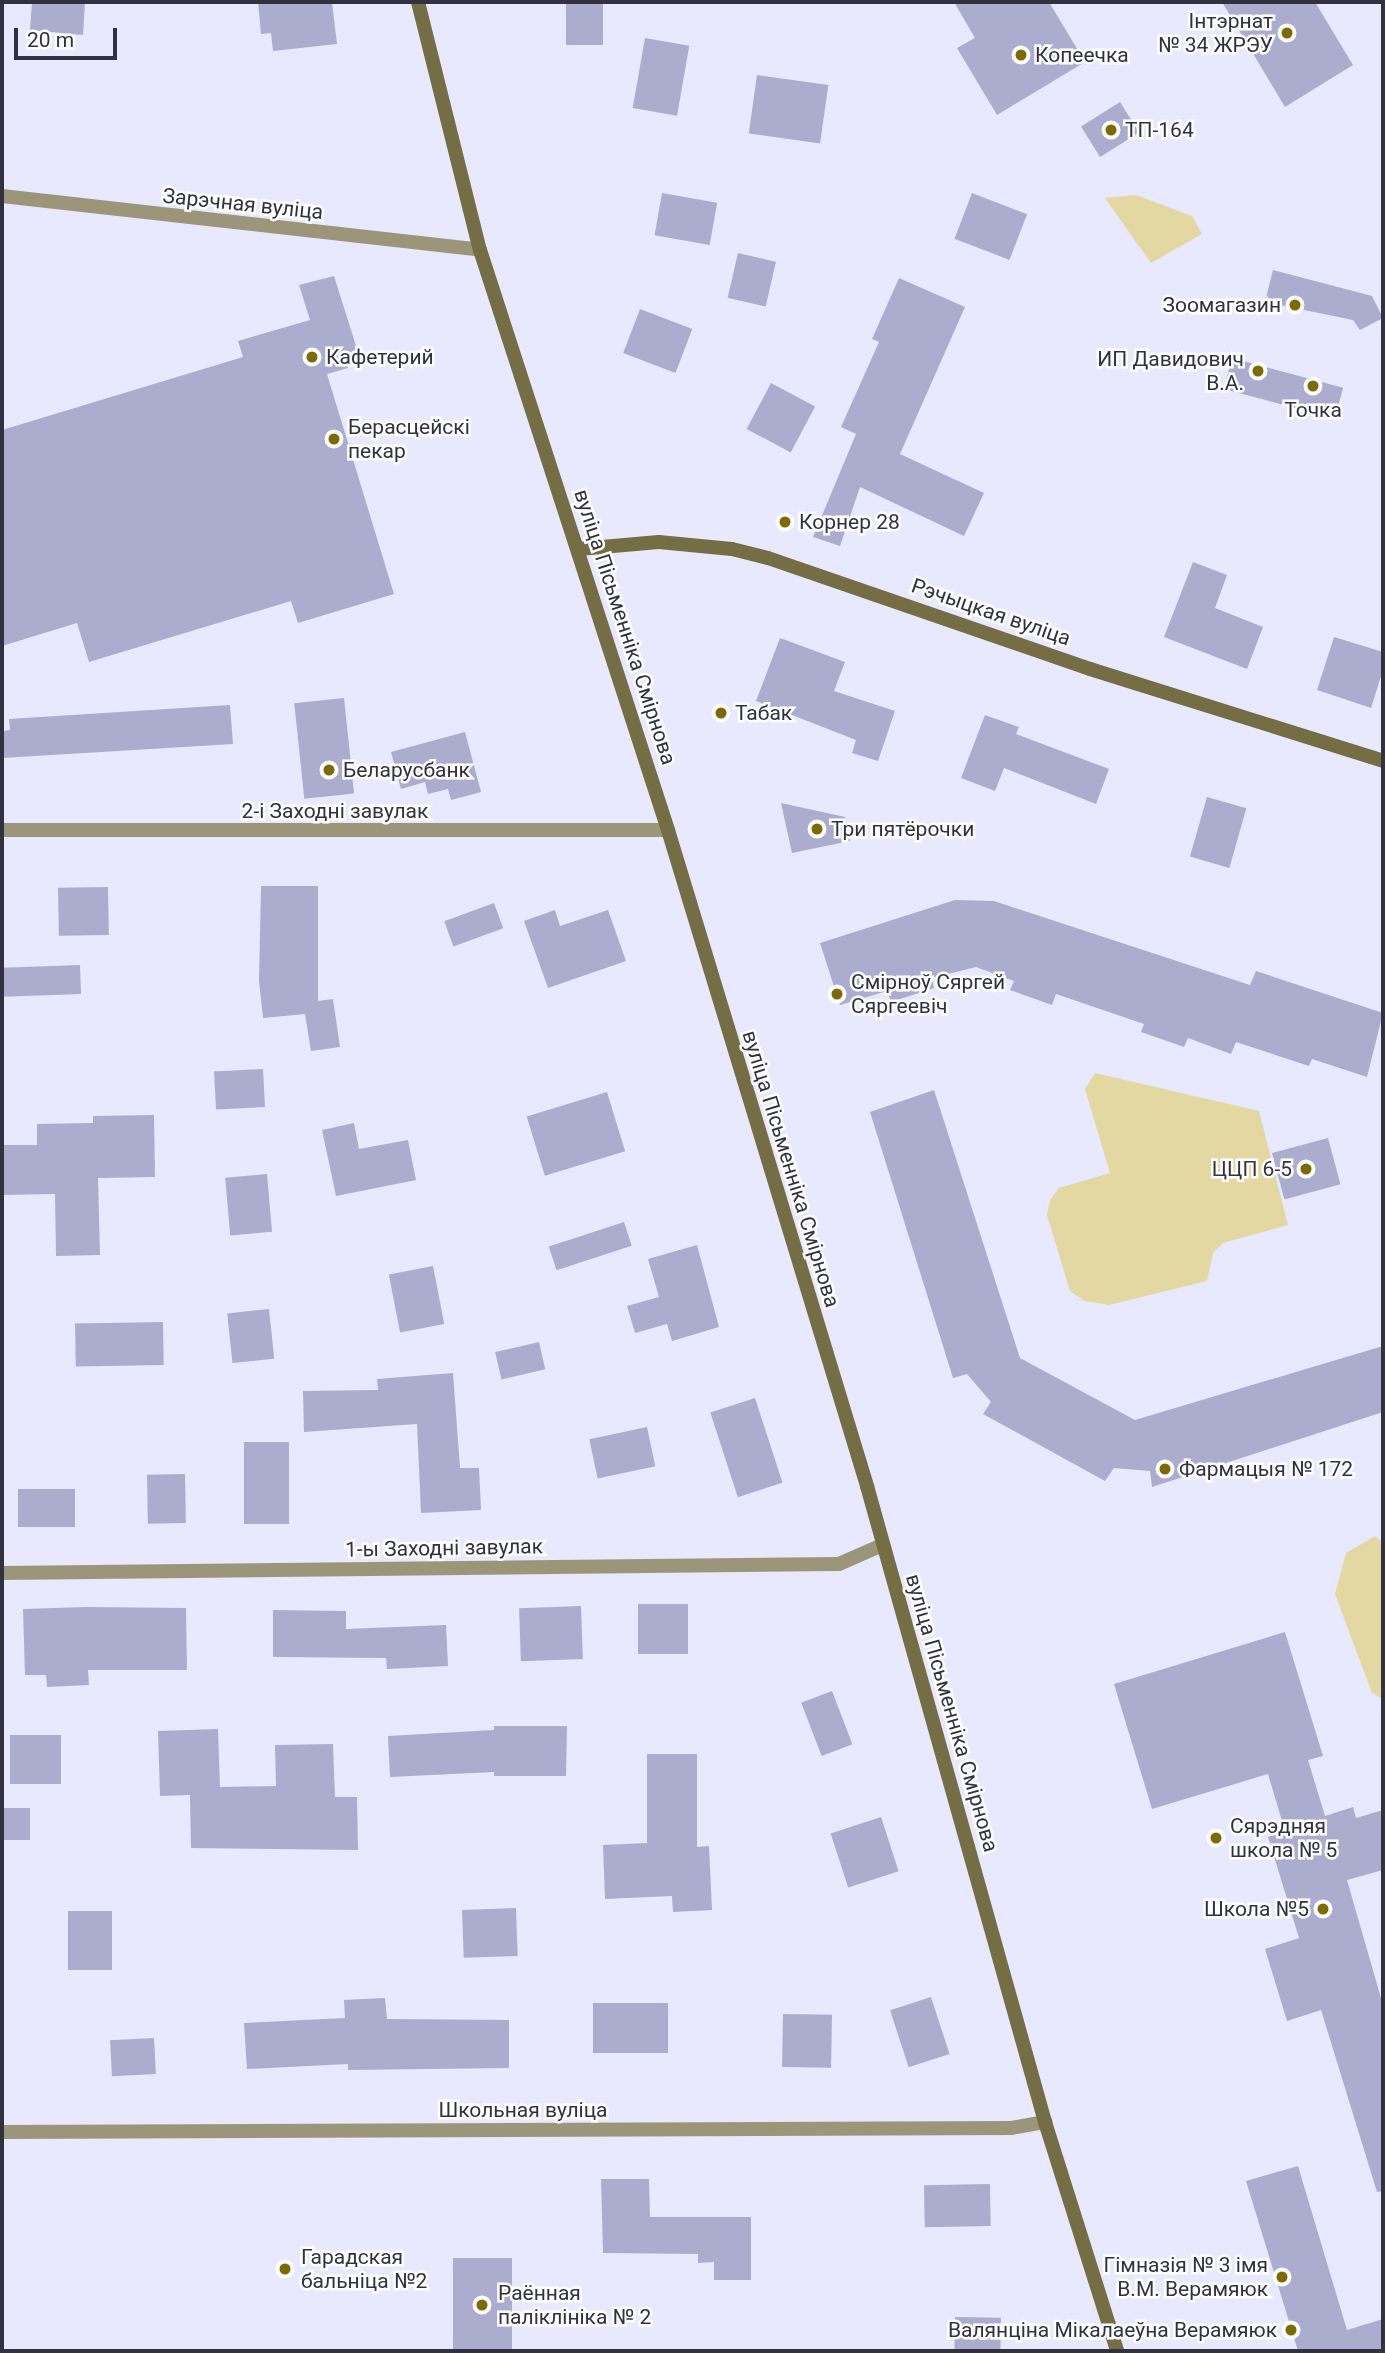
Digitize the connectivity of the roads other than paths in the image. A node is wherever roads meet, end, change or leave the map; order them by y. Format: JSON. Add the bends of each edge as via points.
{"nodes":[{"id":1,"x":418,"y":2,"type":"edge"},
{"id":2,"x":2,"y":196,"type":"edge"},
{"id":3,"x":480,"y":250,"type":"junction"},
{"id":4,"x":579,"y":549,"type":"junction"},
{"id":5,"x":1383,"y":761,"type":"edge"},
{"id":6,"x":2,"y":830,"type":"edge"},
{"id":7,"x":668,"y":830,"type":"junction"},
{"id":8,"x":882,"y":1545,"type":"junction"},
{"id":9,"x":2,"y":1573,"type":"edge"},
{"id":10,"x":1045,"y":2122,"type":"junction"},
{"id":11,"x":2,"y":2132,"type":"edge"},
{"id":12,"x":1117,"y":2351,"type":"edge"}],
"edges":[{"from":1,"to":3,"type":"main road","name":"вуліца Пісьменніка Смірнова"},
{"from":2,"to":3,"type":"street","name":"Зарэчная вуліца"},
{"from":3,"to":4,"type":"main road","name":"вуліца Пісьменніка Смірнова"},
{"from":4,"to":5,"type":"main road","name":"Рэчыцкая вуліца","via":[[659,542],[768,558],[1090,669]]},
{"from":4,"to":7,"type":"main road","name":"вуліца Пісьменніка Смірнова"},
{"from":6,"to":7,"type":"street","name":"2-і Заходні завулак"},
{"from":7,"to":8,"type":"main road","name":"вуліца Пісьменніка Смірнова"},
{"from":8,"to":9,"type":"street","name":"1-ы Заходні завулак","via":[[839,1564]]},
{"from":8,"to":10,"type":"main road","name":"вуліца Пісьменніка Смірнова"},
{"from":10,"to":11,"type":"street","name":"Школьная вуліца","via":[[997,2129]]},
{"from":10,"to":12,"type":"main road","name":"вуліца Пісьменніка Смірнова"}]}
